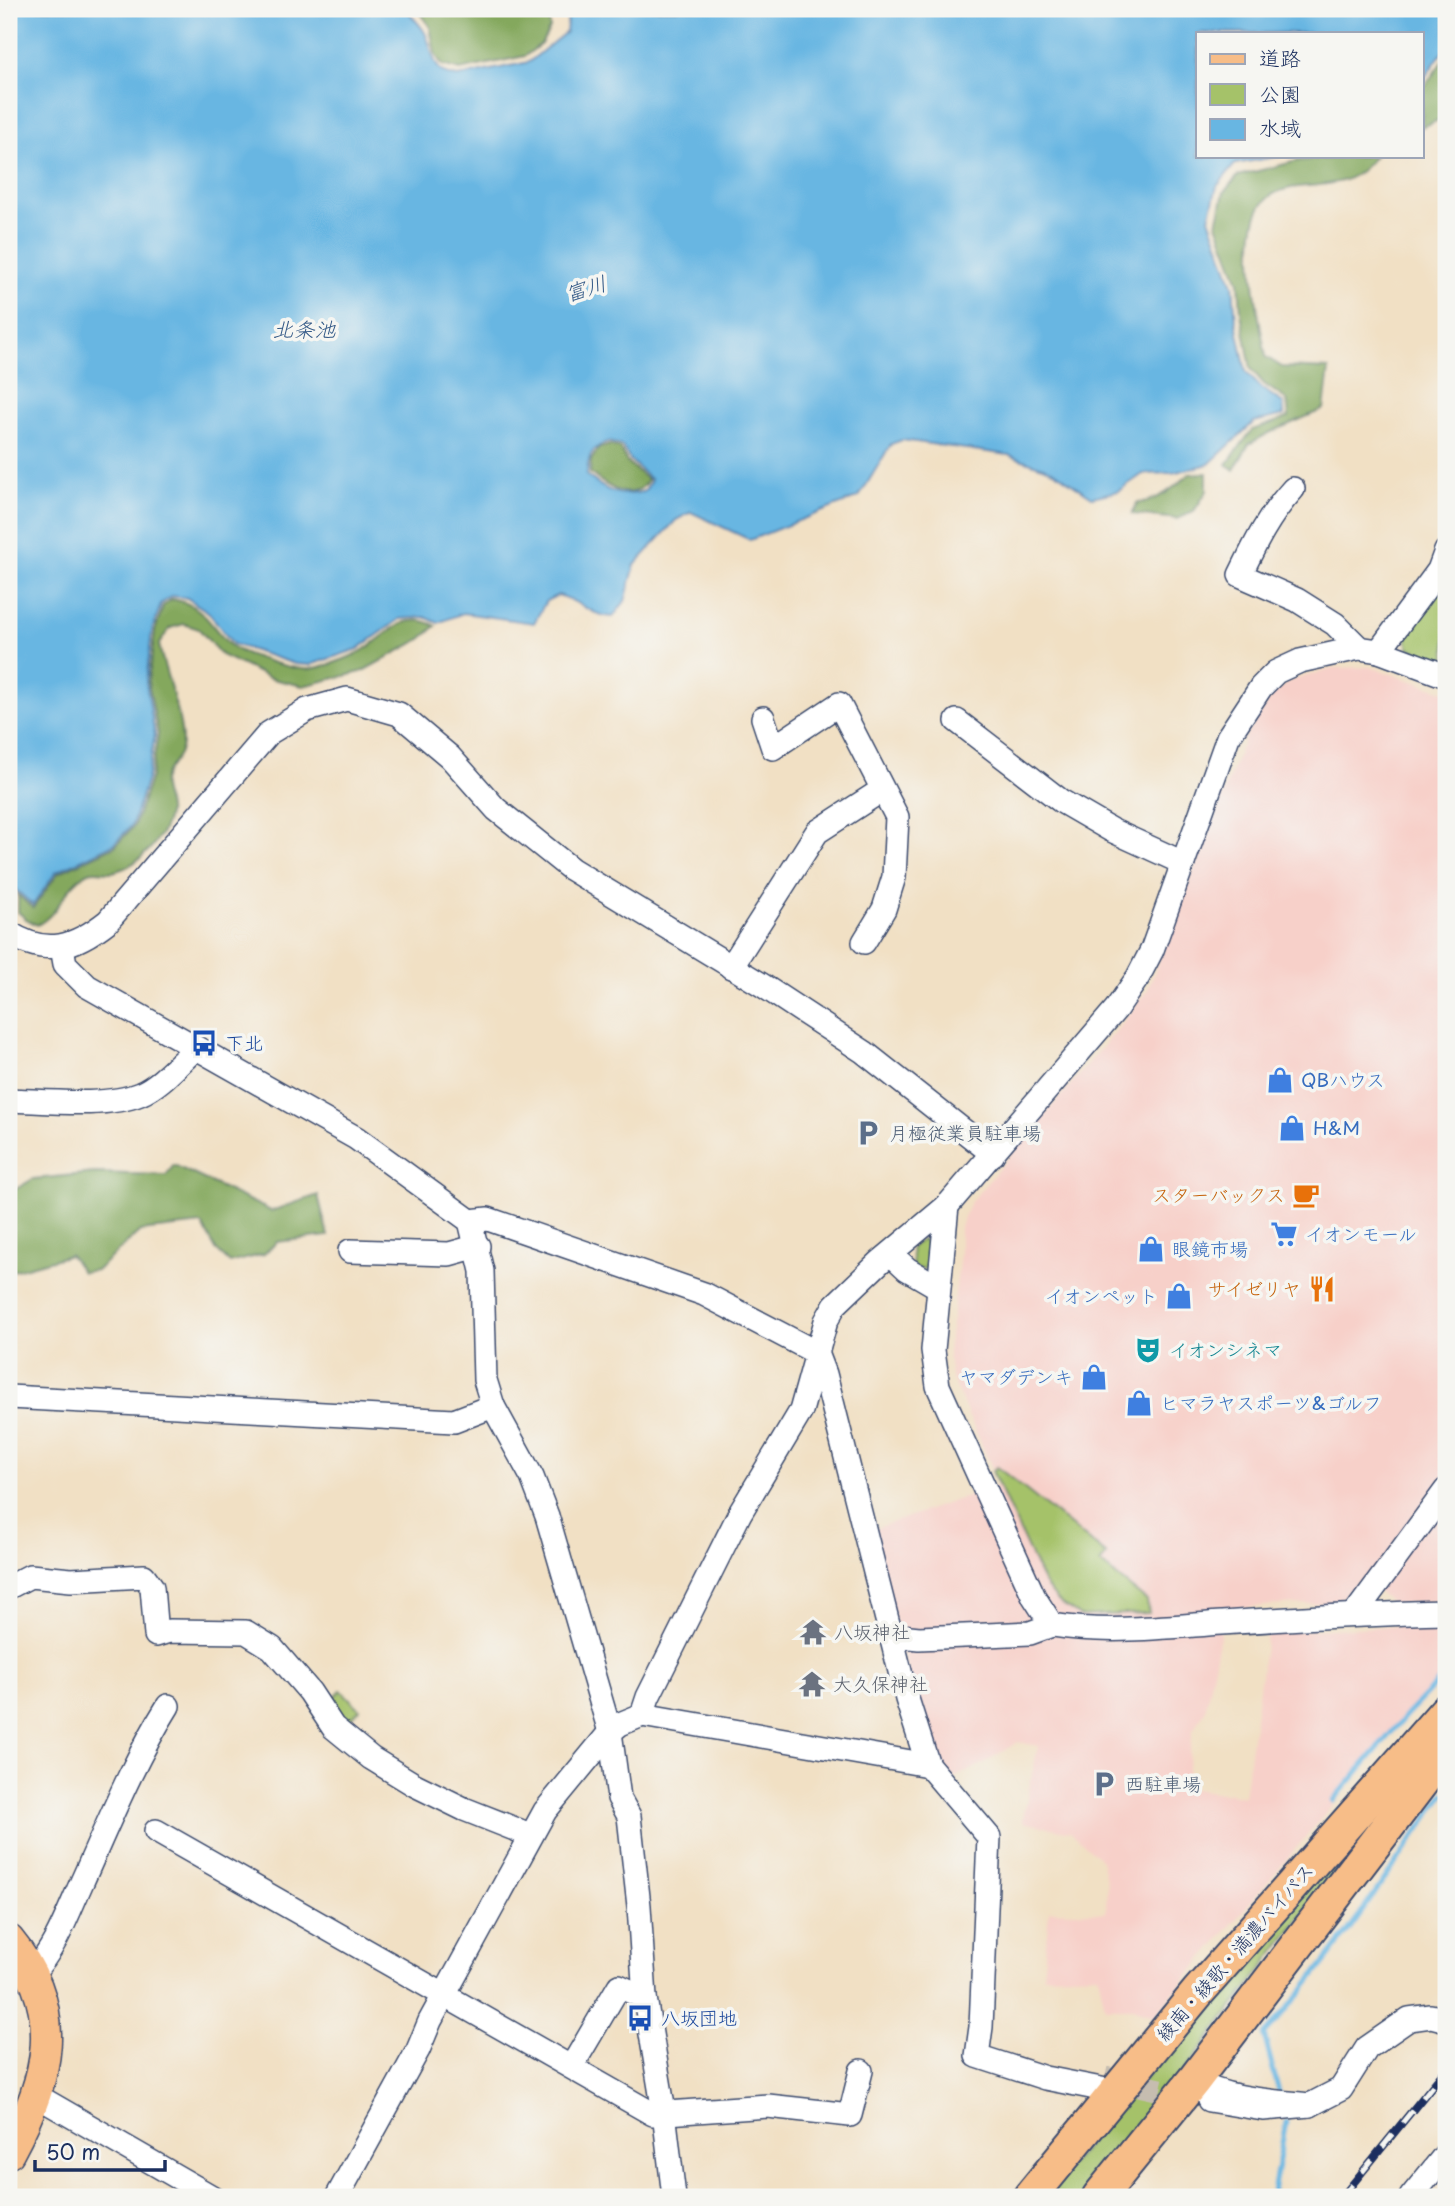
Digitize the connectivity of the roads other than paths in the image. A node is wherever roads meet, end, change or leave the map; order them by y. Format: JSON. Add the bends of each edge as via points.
{"nodes":[{"id":1,"x":1293,"y":489,"type":"dead end"},
{"id":2,"x":1446,"y":551,"type":"edge"},
{"id":3,"x":1369,"y":650,"type":"junction"},
{"id":4,"x":1446,"y":676,"type":"edge"},
{"id":5,"x":762,"y":718,"type":"dead end"},
{"id":6,"x":957,"y":721,"type":"dead end"},
{"id":7,"x":882,"y":790,"type":"junction"},
{"id":8,"x":1183,"y":863,"type":"junction"},
{"id":9,"x":9,"y":933,"type":"edge"},
{"id":10,"x":864,"y":942,"type":"dead end"},
{"id":11,"x":62,"y":947,"type":"junction"},
{"id":12,"x":731,"y":967,"type":"junction"},
{"id":13,"x":195,"y":1049,"type":"junction"},
{"id":14,"x":9,"y":1100,"type":"edge"},
{"id":15,"x":992,"y":1154,"type":"junction"},
{"id":16,"x":947,"y":1206,"type":"junction"},
{"id":17,"x":470,"y":1221,"type":"junction"},
{"id":18,"x":478,"y":1246,"type":"junction"},
{"id":19,"x":350,"y":1251,"type":"dead end"},
{"id":20,"x":891,"y":1254,"type":"junction"},
{"id":21,"x":938,"y":1287,"type":"junction"},
{"id":22,"x":817,"y":1353,"type":"junction"},
{"id":23,"x":9,"y":1397,"type":"edge"},
{"id":24,"x":493,"y":1406,"type":"junction"},
{"id":25,"x":1446,"y":1490,"type":"edge"},
{"id":26,"x":9,"y":1587,"type":"edge"},
{"id":27,"x":1446,"y":1612,"type":"edge"},
{"id":28,"x":1354,"y":1615,"type":"junction"},
{"id":29,"x":1052,"y":1625,"type":"junction"},
{"id":30,"x":891,"y":1635,"type":"junction"},
{"id":31,"x":168,"y":1706,"type":"dead end"},
{"id":32,"x":1446,"y":1711,"type":"edge"},
{"id":33,"x":642,"y":1716,"type":"junction"},
{"id":34,"x":610,"y":1732,"type":"junction"},
{"id":35,"x":1446,"y":1751,"type":"edge"},
{"id":36,"x":928,"y":1765,"type":"junction"},
{"id":37,"x":156,"y":1831,"type":"dead end"},
{"id":38,"x":530,"y":1835,"type":"junction"},
{"id":39,"x":9,"y":1940,"type":"edge"},
{"id":40,"x":32,"y":1973,"type":"junction"},
{"id":41,"x":446,"y":1995,"type":"junction"},
{"id":42,"x":645,"y":1998,"type":"junction"},
{"id":43,"x":1446,"y":2020,"type":"edge"},
{"id":44,"x":572,"y":2066,"type":"junction"},
{"id":45,"x":861,"y":2071,"type":"dead end"},
{"id":46,"x":1109,"y":2087,"type":"junction"},
{"id":47,"x":1201,"y":2090,"type":"junction"},
{"id":48,"x":37,"y":2096,"type":"junction"},
{"id":49,"x":664,"y":2112,"type":"junction"},
{"id":50,"x":9,"y":2152,"type":"edge"},
{"id":51,"x":1446,"y":2154,"type":"edge"},
{"id":52,"x":1421,"y":2194,"type":"edge"},
{"id":53,"x":212,"y":2197,"type":"edge"},
{"id":54,"x":337,"y":2197,"type":"edge"},
{"id":55,"x":674,"y":2197,"type":"edge"},
{"id":56,"x":1030,"y":2197,"type":"edge"},
{"id":57,"x":1099,"y":2197,"type":"edge"}],
"edges":[{"from":1,"to":3,"type":"street","via":[[1264,526],[1240,575],[1297,600]]},
{"from":2,"to":3,"type":"street","via":[[1439,570]]},
{"from":3,"to":4,"type":"street"},
{"from":3,"to":8,"type":"street","via":[[1300,661],[1276,672],[1261,687],[1228,737]]},
{"from":5,"to":7,"type":"street","via":[[773,748],[839,704]]},
{"from":6,"to":8,"type":"street","via":[[1061,801]]},
{"from":7,"to":10,"type":"street","via":[[897,817],[894,877],[884,909]]},
{"from":7,"to":12,"type":"street","via":[[817,832]]},
{"from":8,"to":15,"type":"street","via":[[1138,977]]},
{"from":9,"to":11,"type":"street","via":[[24,942]]},
{"from":11,"to":12,"type":"street","via":[[86,938],[108,921],[269,733],[307,710],[347,699],[400,714],[450,757],[496,810],[571,869]]},
{"from":11,"to":13,"type":"street","via":[[65,964],[86,986]]},
{"from":12,"to":15,"type":"street","via":[[864,1052]]},
{"from":13,"to":14,"type":"street","via":[[141,1093],[111,1102]]},
{"from":13,"to":17,"type":"street","via":[[356,1138]]},
{"from":15,"to":16,"type":"street"},
{"from":16,"to":20,"type":"street"},
{"from":16,"to":21,"type":"street"},
{"from":17,"to":18,"type":"street"},
{"from":17,"to":22,"type":"street","via":[[488,1219],[704,1294]]},
{"from":18,"to":19,"type":"street","via":[[449,1254]]},
{"from":18,"to":24,"type":"street","via":[[483,1363]]},
{"from":20,"to":21,"type":"street"},
{"from":20,"to":22,"type":"street","via":[[835,1305]]},
{"from":21,"to":29,"type":"street","via":[[933,1350],[938,1387],[1034,1597]]},
{"from":22,"to":30,"type":"street"},
{"from":22,"to":33,"type":"street","via":[[801,1412],[740,1513]]},
{"from":23,"to":24,"type":"street","via":[[454,1421]]},
{"from":24,"to":34,"type":"street","via":[[532,1477],[547,1516]]},
{"from":25,"to":28,"type":"street"},
{"from":26,"to":38,"type":"street","via":[[30,1576],[71,1580],[144,1576],[152,1587],[156,1635],[169,1631],[246,1632],[272,1648],[333,1727],[372,1758],[464,1809]]},
{"from":27,"to":28,"type":"street"},
{"from":28,"to":29,"type":"street","via":[[1145,1629]]},
{"from":29,"to":30,"type":"street","via":[[1030,1633]]},
{"from":30,"to":36,"type":"street"},
{"from":31,"to":40,"type":"street","via":[[150,1735],[69,1911]]},
{"from":32,"to":46,"type":"highway","name":"綾南・綾歌・満濃バイパス"},
{"from":33,"to":34,"type":"street"},
{"from":33,"to":36,"type":"street"},
{"from":34,"to":38,"type":"street"},
{"from":34,"to":42,"type":"street","via":[[620,1798],[629,1816]]},
{"from":35,"to":47,"type":"highway","name":"綾南・綾歌・満濃バイパス"},
{"from":36,"to":46,"type":"street","via":[[989,1837],[977,2056],[1045,2078]]},
{"from":37,"to":41,"type":"street"},
{"from":38,"to":41,"type":"street"},
{"from":39,"to":40,"type":"main road"},
{"from":40,"to":48,"type":"main road","via":[[44,2010],[47,2051]]},
{"from":41,"to":44,"type":"street"},
{"from":41,"to":54,"type":"street"},
{"from":42,"to":44,"type":"street","via":[[619,1986]]},
{"from":42,"to":49,"type":"street"},
{"from":43,"to":47,"type":"street","via":[[1431,2016],[1409,2019],[1367,2048],[1341,2089],[1310,2105]]},
{"from":44,"to":49,"type":"street","via":[[653,2114]]},
{"from":45,"to":49,"type":"street","via":[[850,2115],[768,2106]]},
{"from":46,"to":56,"type":"highway","name":"綾南・綾歌・満濃バイパス"},
{"from":47,"to":57,"type":"highway","name":"綾南・綾歌・満濃バイパス"},
{"from":48,"to":50,"type":"main road"},
{"from":48,"to":53,"type":"street"},
{"from":49,"to":55,"type":"street"},
{"from":51,"to":52,"type":"street"}]}
